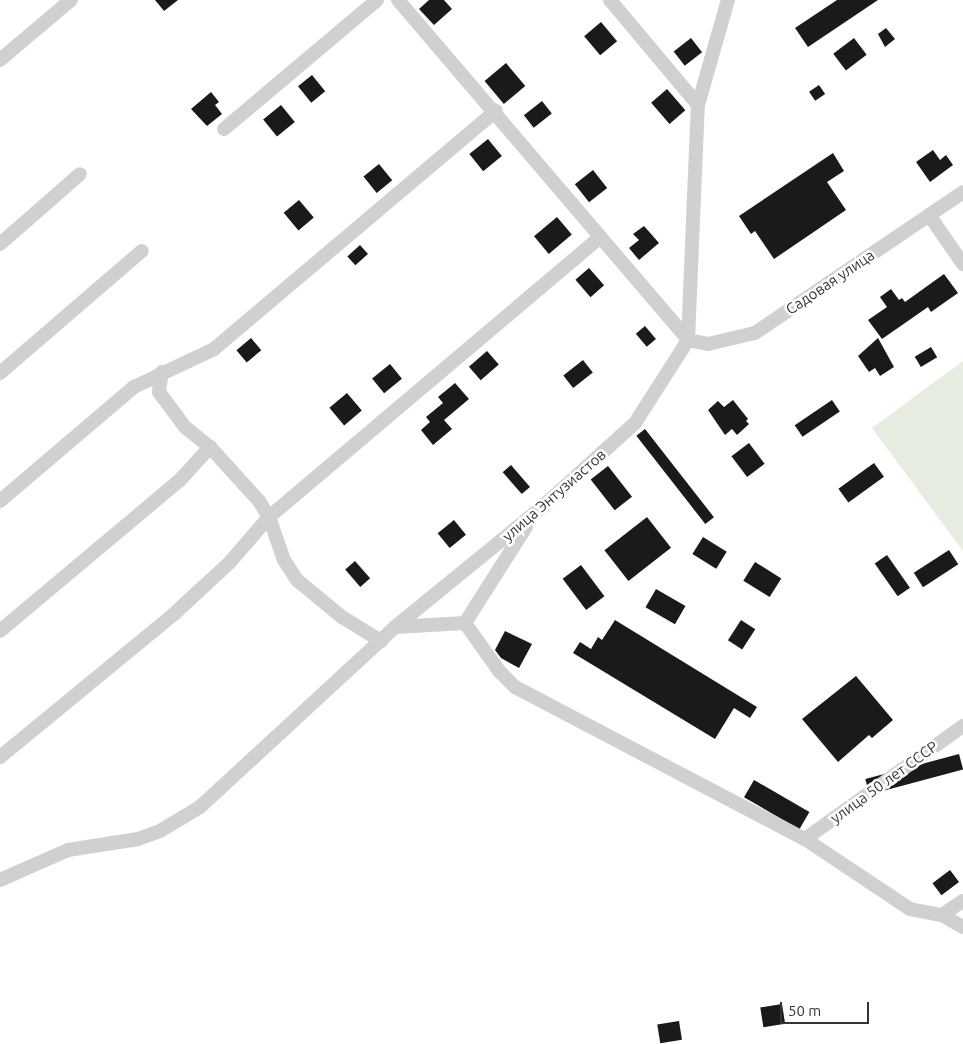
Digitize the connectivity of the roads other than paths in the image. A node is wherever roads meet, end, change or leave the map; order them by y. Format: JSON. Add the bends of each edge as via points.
{"nodes":[{"id":1,"x":71,"y":0,"type":"edge"},
{"id":2,"x":377,"y":0,"type":"edge"},
{"id":3,"x":398,"y":0,"type":"edge"},
{"id":4,"x":610,"y":0,"type":"edge"},
{"id":5,"x":728,"y":0,"type":"edge"},
{"id":6,"x":0,"y":60,"type":"edge"},
{"id":7,"x":698,"y":106,"type":"junction"},
{"id":8,"x":496,"y":111,"type":"junction"},
{"id":9,"x":224,"y":129,"type":"dead end"},
{"id":10,"x":80,"y":174,"type":"dead end"},
{"id":11,"x":963,"y":192,"type":"edge"},
{"id":12,"x":929,"y":215,"type":"junction"},
{"id":13,"x":598,"y":238,"type":"junction"},
{"id":14,"x":0,"y":244,"type":"edge"},
{"id":15,"x":142,"y":251,"type":"dead end"},
{"id":16,"x":963,"y":264,"type":"edge"},
{"id":17,"x":688,"y":340,"type":"junction"},
{"id":18,"x":162,"y":372,"type":"junction"},
{"id":19,"x":0,"y":373,"type":"edge"},
{"id":20,"x":210,"y":447,"type":"junction"},
{"id":21,"x":0,"y":501,"type":"edge"},
{"id":22,"x":542,"y":507,"type":"junction"},
{"id":23,"x":269,"y":517,"type":"junction"},
{"id":24,"x":465,"y":623,"type":"junction"},
{"id":25,"x":394,"y":627,"type":"junction"},
{"id":26,"x":0,"y":631,"type":"edge"},
{"id":27,"x":381,"y":641,"type":"junction"},
{"id":28,"x":963,"y":726,"type":"edge"},
{"id":29,"x":0,"y":757,"type":"edge"},
{"id":30,"x":806,"y":839,"type":"junction"},
{"id":31,"x":3,"y":877,"type":"edge"},
{"id":32,"x":963,"y":901,"type":"edge"},
{"id":33,"x":942,"y":915,"type":"junction"},
{"id":34,"x":963,"y":927,"type":"edge"}],
"edges":[{"from":1,"to":6,"type":"street"},
{"from":2,"to":9,"type":"street"},
{"from":3,"to":8,"type":"street"},
{"from":4,"to":7,"type":"street"},
{"from":5,"to":7,"type":"street"},
{"from":7,"to":17,"type":"street"},
{"from":8,"to":13,"type":"street"},
{"from":8,"to":18,"type":"street","via":[[214,349]]},
{"from":10,"to":14,"type":"street"},
{"from":11,"to":12,"type":"street","name":"Садовая улица"},
{"from":12,"to":16,"type":"street"},
{"from":12,"to":17,"type":"street","name":"Садовая улица","via":[[755,333],[708,344]]},
{"from":13,"to":17,"type":"street"},
{"from":13,"to":23,"type":"street"},
{"from":15,"to":19,"type":"street"},
{"from":17,"to":22,"type":"street","name":"улица Энтузиастов","via":[[636,423]]},
{"from":18,"to":20,"type":"street","via":[[159,392],[185,427]]},
{"from":18,"to":21,"type":"street","via":[[134,387]]},
{"from":20,"to":23,"type":"street","via":[[259,501]]},
{"from":20,"to":26,"type":"street","via":[[180,480]]},
{"from":22,"to":24,"type":"street","via":[[518,537]]},
{"from":22,"to":25,"type":"street","name":"улица Энтузиастов"},
{"from":23,"to":27,"type":"street","via":[[284,560],[297,580],[342,617]]},
{"from":23,"to":29,"type":"street","via":[[230,562],[175,613]]},
{"from":24,"to":25,"type":"street"},
{"from":24,"to":30,"type":"street","via":[[499,671],[515,687]]},
{"from":25,"to":27,"type":"street","name":"улица Энтузиастов"},
{"from":27,"to":31,"type":"street","name":"улица Энтузиастов","via":[[200,807],[179,821],[138,838],[68,850]]},
{"from":28,"to":30,"type":"street","name":"улица 50 лет СССР"},
{"from":30,"to":33,"type":"street","via":[[910,909]]},
{"from":32,"to":33,"type":"street"},
{"from":33,"to":34,"type":"street"}]}
